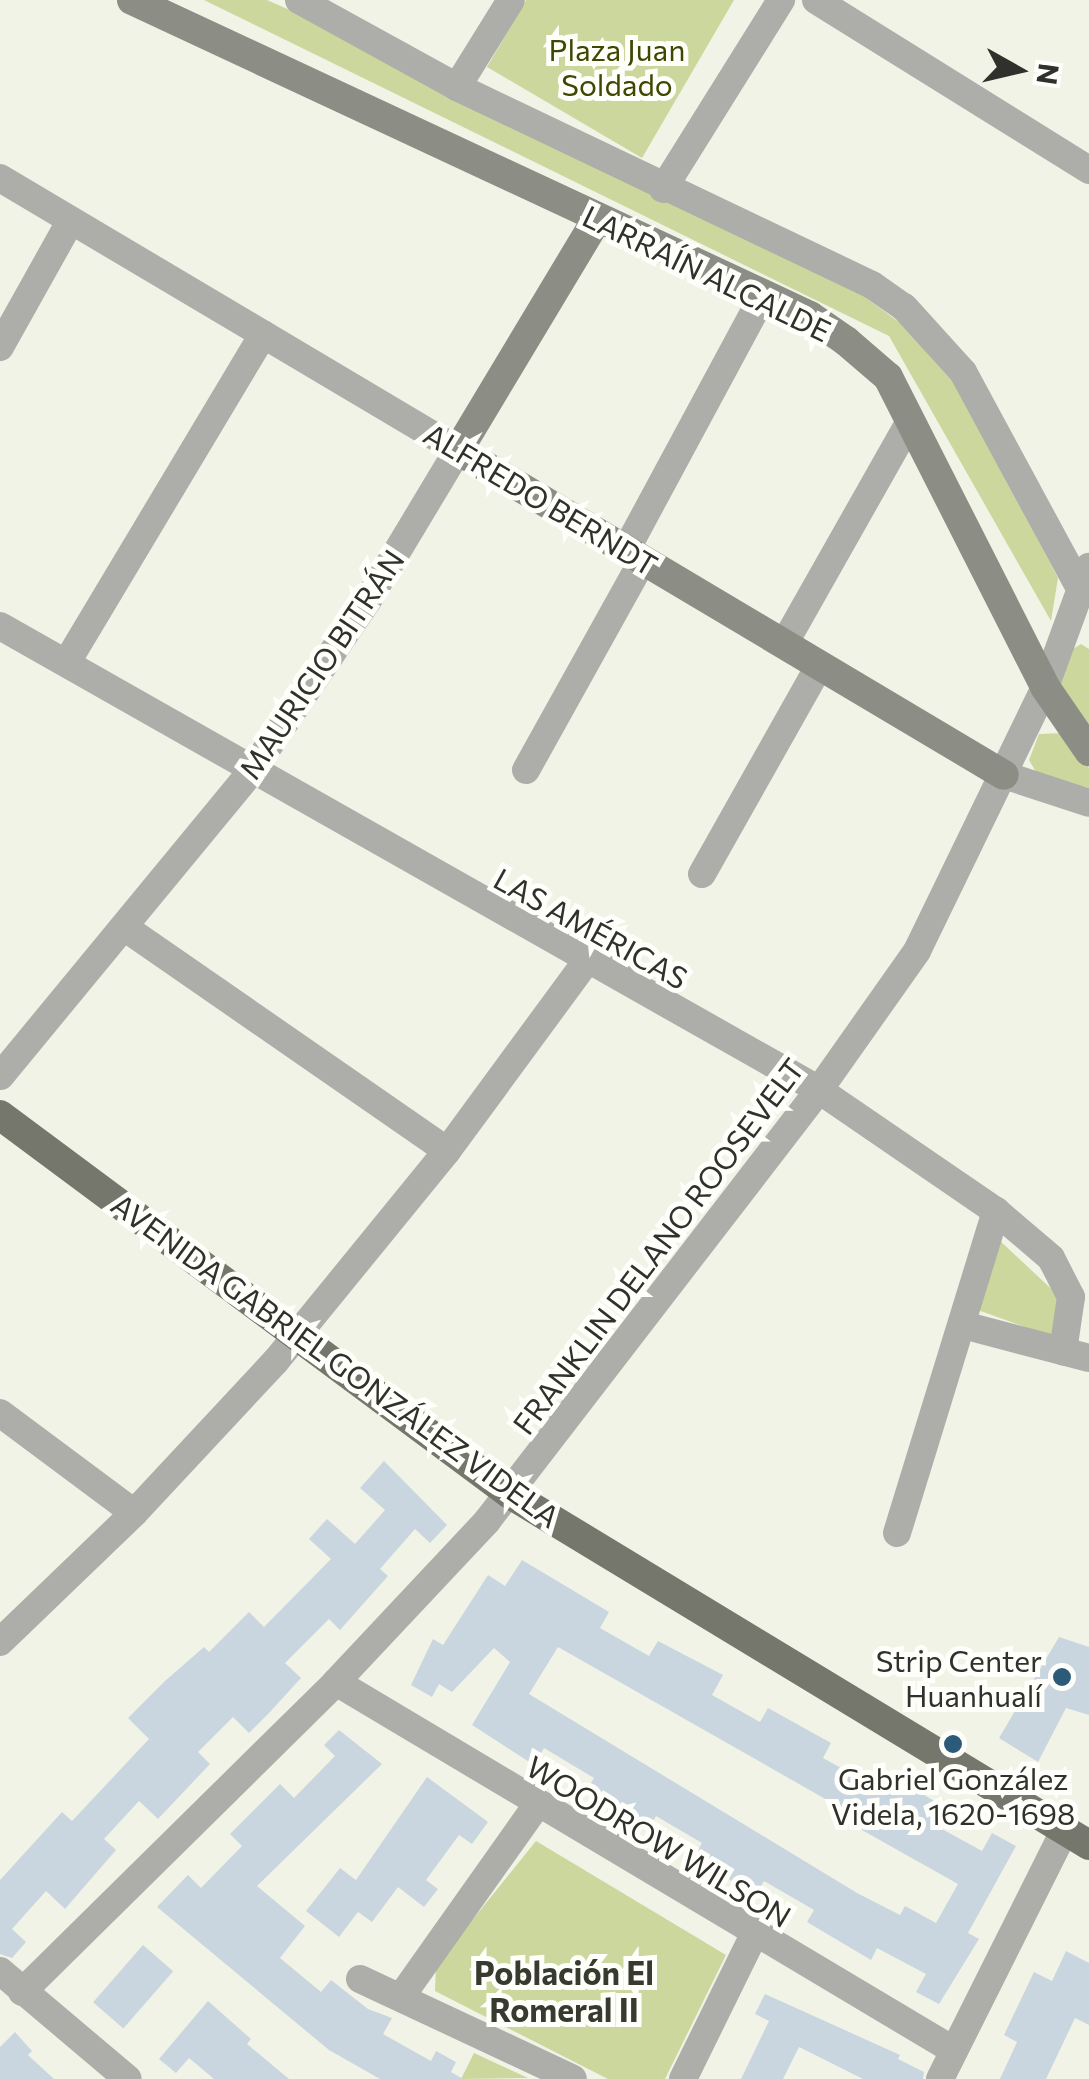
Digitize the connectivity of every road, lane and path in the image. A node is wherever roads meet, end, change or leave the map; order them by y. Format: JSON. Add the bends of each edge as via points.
{"nodes":[{"id":1,"x":132,"y":0,"type":"edge"},
{"id":2,"x":299,"y":0,"type":"edge"},
{"id":3,"x":510,"y":0,"type":"edge"},
{"id":4,"x":781,"y":0,"type":"edge"},
{"id":5,"x":816,"y":0,"type":"edge"},
{"id":6,"x":457,"y":87,"type":"junction"},
{"id":7,"x":1089,"y":170,"type":"edge"},
{"id":8,"x":0,"y":178,"type":"edge"},
{"id":9,"x":663,"y":190,"type":"junction"},
{"id":10,"x":597,"y":219,"type":"junction"},
{"id":11,"x":71,"y":220,"type":"junction"},
{"id":12,"x":762,"y":296,"type":"junction"},
{"id":13,"x":263,"y":334,"type":"junction"},
{"id":14,"x":0,"y":348,"type":"edge"},
{"id":15,"x":910,"y":421,"type":"junction"},
{"id":16,"x":458,"y":450,"type":"junction"},
{"id":17,"x":634,"y":555,"type":"junction"},
{"id":18,"x":1084,"y":576,"type":"edge"},
{"id":19,"x":0,"y":628,"type":"edge"},
{"id":20,"x":784,"y":644,"type":"junction"},
{"id":21,"x":67,"y":662,"type":"junction"},
{"id":22,"x":820,"y":665,"type":"junction"},
{"id":23,"x":1044,"y":687,"type":"junction"},
{"id":24,"x":1089,"y":751,"type":"edge"},
{"id":25,"x":526,"y":770,"type":"dead end"},
{"id":26,"x":251,"y":772,"type":"junction"},
{"id":27,"x":1004,"y":775,"type":"junction"},
{"id":28,"x":1089,"y":803,"type":"edge"},
{"id":29,"x":702,"y":874,"type":"dead end"},
{"id":30,"x":124,"y":927,"type":"junction"},
{"id":31,"x":585,"y":963,"type":"junction"},
{"id":32,"x":0,"y":1076,"type":"edge"},
{"id":33,"x":819,"y":1090,"type":"junction"},
{"id":34,"x":0,"y":1114,"type":"edge"},
{"id":35,"x":448,"y":1150,"type":"junction"},
{"id":36,"x":996,"y":1211,"type":"junction"},
{"id":37,"x":962,"y":1325,"type":"junction"},
{"id":38,"x":298,"y":1334,"type":"junction"},
{"id":39,"x":1076,"y":1355,"type":"edge"},
{"id":40,"x":0,"y":1413,"type":"edge"},
{"id":41,"x":510,"y":1494,"type":"junction"},
{"id":42,"x":134,"y":1513,"type":"junction"},
{"id":43,"x":897,"y":1533,"type":"dead end"},
{"id":44,"x":0,"y":1642,"type":"edge"},
{"id":45,"x":336,"y":1682,"type":"junction"},
{"id":46,"x":536,"y":1806,"type":"junction"},
{"id":47,"x":1077,"y":1837,"type":"edge"},
{"id":48,"x":754,"y":1935,"type":"junction"},
{"id":49,"x":0,"y":1970,"type":"edge"},
{"id":50,"x":360,"y":1979,"type":"dead end"},
{"id":51,"x":22,"y":1992,"type":"junction"},
{"id":52,"x":403,"y":1994,"type":"junction"},
{"id":53,"x":953,"y":2050,"type":"junction"},
{"id":54,"x":128,"y":2079,"type":"edge"},
{"id":55,"x":573,"y":2079,"type":"edge"},
{"id":56,"x":683,"y":2079,"type":"edge"},
{"id":57,"x":940,"y":2079,"type":"edge"}],
"edges":[{"from":1,"to":10,"type":"street","name":"LARRAÍN ALCALDE"},
{"from":2,"to":6,"type":"street","name":"LARRAÍN ALCALDE"},
{"from":3,"to":6,"type":"street"},
{"from":4,"to":9,"type":"street"},
{"from":5,"to":7,"type":"street"},
{"from":6,"to":9,"type":"street","name":"LARRAÍN ALCALDE"},
{"from":8,"to":11,"type":"street","name":"ALFREDO BERNDT"},
{"from":9,"to":18,"type":"street","name":"LARRAÍN ALCALDE","via":[[872,285],[904,307],[962,372]]},
{"from":10,"to":12,"type":"street","name":"LARRAÍN ALCALDE"},
{"from":10,"to":16,"type":"street","name":"MAURICIO BITRÁN"},
{"from":11,"to":13,"type":"street","name":"ALFREDO BERNDT"},
{"from":11,"to":14,"type":"street"},
{"from":12,"to":15,"type":"street","name":"LARRAÍN ALCALDE","via":[[846,340],[888,377]]},
{"from":12,"to":17,"type":"street"},
{"from":13,"to":16,"type":"street","name":"ALFREDO BERNDT"},
{"from":13,"to":21,"type":"street"},
{"from":15,"to":20,"type":"street"},
{"from":15,"to":23,"type":"street","name":"LARRAÍN ALCALDE"},
{"from":16,"to":17,"type":"street","name":"ALFREDO BERNDT"},
{"from":16,"to":26,"type":"street","name":"MAURICIO BITRÁN","via":[[368,600]]},
{"from":17,"to":20,"type":"street","name":"ALFREDO BERNDT"},
{"from":17,"to":25,"type":"street"},
{"from":18,"to":23,"type":"street","name":"FRANKLIN DELANO ROOSEVELT"},
{"from":19,"to":21,"type":"street","name":"LAS AMÉRICAS"},
{"from":20,"to":22,"type":"street","name":"ALFREDO BERNDT"},
{"from":21,"to":26,"type":"street","name":"LAS AMÉRICAS"},
{"from":22,"to":27,"type":"street","name":"ALFREDO BERNDT"},
{"from":22,"to":29,"type":"street"},
{"from":23,"to":24,"type":"street","name":"LARRAÍN ALCALDE"},
{"from":23,"to":27,"type":"street","name":"FRANKLIN DELANO ROOSEVELT"},
{"from":26,"to":30,"type":"street","name":"MAURICIO BITRÁN"},
{"from":26,"to":31,"type":"street","name":"LAS AMÉRICAS"},
{"from":27,"to":28,"type":"street","name":"ALFREDO BERNDT"},
{"from":27,"to":33,"type":"street","name":"FRANKLIN DELANO ROOSEVELT","via":[[918,951]]},
{"from":30,"to":32,"type":"street","name":"MAURICIO BITRÁN"},
{"from":30,"to":35,"type":"street"},
{"from":31,"to":33,"type":"street","name":"LAS AMÉRICAS"},
{"from":31,"to":35,"type":"street"},
{"from":33,"to":36,"type":"street","name":"LAS AMÉRICAS"},
{"from":33,"to":41,"type":"street","name":"FRANKLIN DELANO ROOSEVELT"},
{"from":34,"to":38,"type":"main road","name":"AVENIDA GABRIEL GONZÁLEZ VIDELA"},
{"from":35,"to":38,"type":"street"},
{"from":36,"to":37,"type":"street"},
{"from":36,"to":39,"type":"street","name":"LAS AMÉRICAS","via":[[1066,1280]]},
{"from":37,"to":39,"type":"street","name":"LAS AMÉRICAS"},
{"from":37,"to":43,"type":"street"},
{"from":38,"to":41,"type":"main road","name":"AVENIDA GABRIEL GONZÁLEZ VIDELA"},
{"from":38,"to":42,"type":"street"},
{"from":40,"to":42,"type":"street"},
{"from":41,"to":45,"type":"street","name":"FRANKLIN DELANO ROOSEVELT"},
{"from":41,"to":47,"type":"main road","name":"AVENIDA GABRIEL GONZÁLEZ VIDELA"},
{"from":42,"to":44,"type":"street"},
{"from":45,"to":46,"type":"street","name":"WOODROW WILSON"},
{"from":45,"to":51,"type":"street","name":"FRANKLIN DELANO ROOSEVELT"},
{"from":46,"to":48,"type":"street","name":"WOODROW WILSON"},
{"from":46,"to":52,"type":"street"},
{"from":47,"to":53,"type":"street"},
{"from":48,"to":53,"type":"street","name":"WOODROW WILSON"},
{"from":48,"to":56,"type":"street"},
{"from":49,"to":51,"type":"street"},
{"from":50,"to":52,"type":"street"},
{"from":51,"to":54,"type":"street"},
{"from":52,"to":55,"type":"street"},
{"from":53,"to":57,"type":"street"}]}
